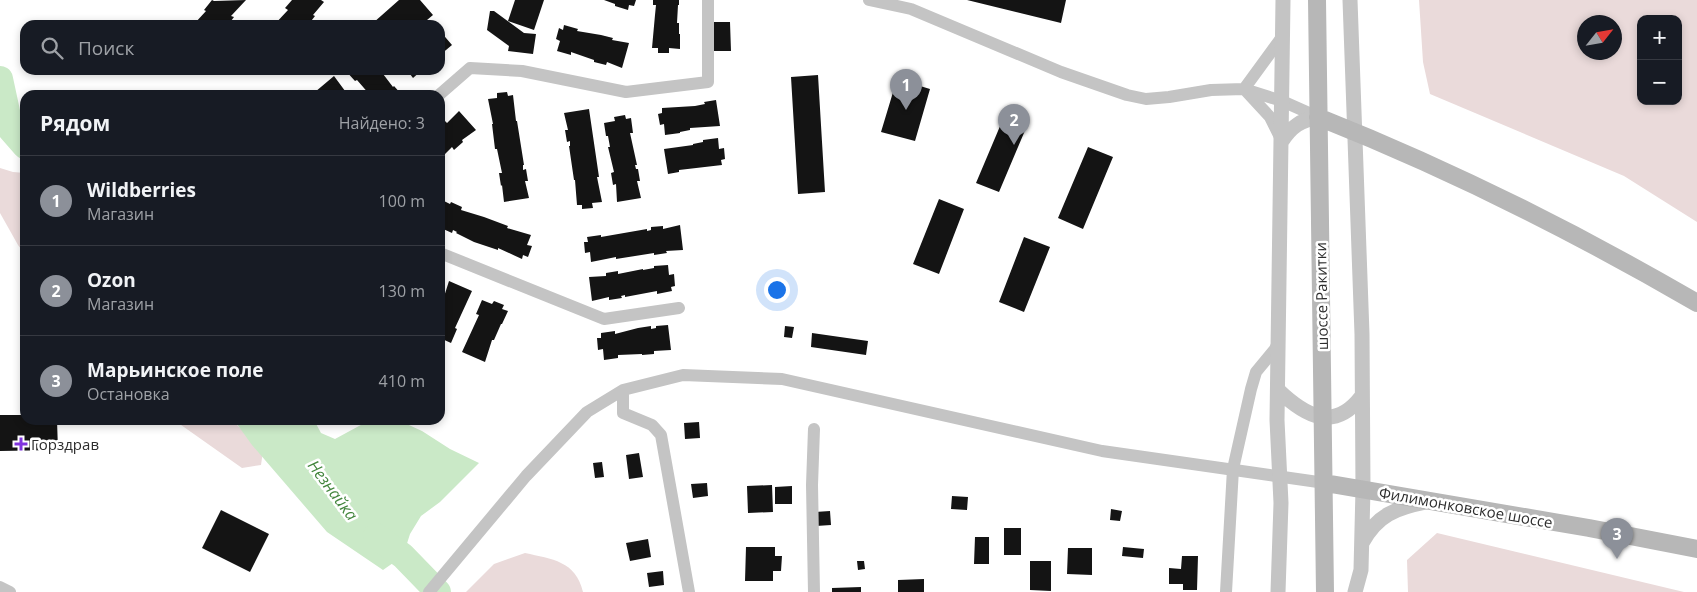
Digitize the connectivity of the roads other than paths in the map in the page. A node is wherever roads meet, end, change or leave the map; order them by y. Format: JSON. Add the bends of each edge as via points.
{"nodes":[{"id":1,"x":708,"y":0,"type":"edge"},
{"id":2,"x":869,"y":0,"type":"edge"},
{"id":3,"x":1284,"y":0,"type":"edge"},
{"id":4,"x":1317,"y":0,"type":"edge"},
{"id":5,"x":1350,"y":0,"type":"edge"},
{"id":6,"x":1282,"y":37,"type":"junction"},
{"id":7,"x":1244,"y":89,"type":"junction"},
{"id":8,"x":445,"y":90,"type":"edge"},
{"id":9,"x":1282,"y":101,"type":"junction"},
{"id":10,"x":1318,"y":117,"type":"junction"},
{"id":11,"x":1354,"y":131,"type":"junction"},
{"id":12,"x":1282,"y":140,"type":"junction"},
{"id":13,"x":445,"y":255,"type":"edge"},
{"id":14,"x":1697,"y":303,"type":"edge"},
{"id":15,"x":679,"y":308,"type":"dead end"},
{"id":16,"x":1279,"y":341,"type":"junction"},
{"id":17,"x":624,"y":390,"type":"junction"},
{"id":18,"x":1278,"y":390,"type":"junction"},
{"id":19,"x":1361,"y":397,"type":"junction"},
{"id":20,"x":1324,"y":417,"type":"junction"},
{"id":21,"x":814,"y":429,"type":"dead end"},
{"id":22,"x":1233,"y":469,"type":"junction"},
{"id":23,"x":1280,"y":476,"type":"junction"},
{"id":24,"x":1325,"y":483,"type":"junction"},
{"id":25,"x":1362,"y":489,"type":"junction"},
{"id":26,"x":1429,"y":501,"type":"junction"},
{"id":27,"x":1361,"y":544,"type":"junction"},
{"id":28,"x":1697,"y":549,"type":"edge"},
{"id":29,"x":0,"y":587,"type":"edge"},
{"id":30,"x":10,"y":592,"type":"edge"},
{"id":31,"x":429,"y":592,"type":"edge"},
{"id":32,"x":689,"y":592,"type":"edge"},
{"id":33,"x":814,"y":592,"type":"edge"},
{"id":34,"x":1226,"y":592,"type":"edge"},
{"id":35,"x":1278,"y":592,"type":"edge"},
{"id":36,"x":1325,"y":592,"type":"edge"},
{"id":37,"x":1355,"y":592,"type":"edge"}],
"edges":[{"from":1,"to":8,"type":"street","via":[[708,82],[626,92],[522,71],[470,68]]},
{"from":2,"to":7,"type":"street","via":[[911,9],[1061,72],[1126,95],[1169,97],[1211,90]]},
{"from":3,"to":6,"type":"street"},
{"from":4,"to":10,"type":"main road","name":"шоссе Ракитки"},
{"from":5,"to":11,"type":"street"},
{"from":6,"to":7,"type":"street"},
{"from":6,"to":9,"type":"street"},
{"from":7,"to":9,"type":"street"},
{"from":7,"to":12,"type":"street","via":[[1270,118]]},
{"from":9,"to":10,"type":"street"},
{"from":9,"to":12,"type":"street"},
{"from":10,"to":11,"type":"main road"},
{"from":10,"to":12,"type":"street","via":[[1301,121]]},
{"from":10,"to":20,"type":"main road","name":"шоссе Ракитки"},
{"from":11,"to":14,"type":"main road","via":[[1476,185],[1630,264]]},
{"from":11,"to":19,"type":"street","via":[[1362,334]]},
{"from":12,"to":16,"type":"street"},
{"from":13,"to":15,"type":"street","via":[[604,319]]},
{"from":16,"to":18,"type":"street"},
{"from":16,"to":22,"type":"street","via":[[1256,372]]},
{"from":17,"to":22,"type":"street","name":"Филимонковское шоссе","via":[[683,375],[782,379],[1102,451]]},
{"from":17,"to":31,"type":"street","name":"Филимонковское шоссе","via":[[587,412],[526,476]]},
{"from":17,"to":32,"type":"street","via":[[623,413],[652,425],[660,435]]},
{"from":18,"to":20,"type":"street","via":[[1299,408]]},
{"from":18,"to":23,"type":"street"},
{"from":19,"to":20,"type":"street","via":[[1343,414]]},
{"from":19,"to":25,"type":"street"},
{"from":20,"to":24,"type":"main road","name":"шоссе Ракитки"},
{"from":21,"to":33,"type":"street"},
{"from":22,"to":23,"type":"street","name":"Филимонковское шоссе"},
{"from":22,"to":34,"type":"street"},
{"from":23,"to":24,"type":"street","name":"Филимонковское шоссе"},
{"from":23,"to":35,"type":"street"},
{"from":24,"to":25,"type":"main road","name":"Филимонковское шоссе"},
{"from":24,"to":36,"type":"main road","name":"шоссе Ракитки"},
{"from":25,"to":26,"type":"main road","name":"Филимонковское шоссе"},
{"from":25,"to":27,"type":"street"},
{"from":26,"to":27,"type":"street","via":[[1403,507],[1382,518]]},
{"from":26,"to":28,"type":"main road","name":"Филимонковское шоссе"},
{"from":27,"to":37,"type":"street","via":[[1361,570]]},
{"from":29,"to":30,"type":"street"}]}
